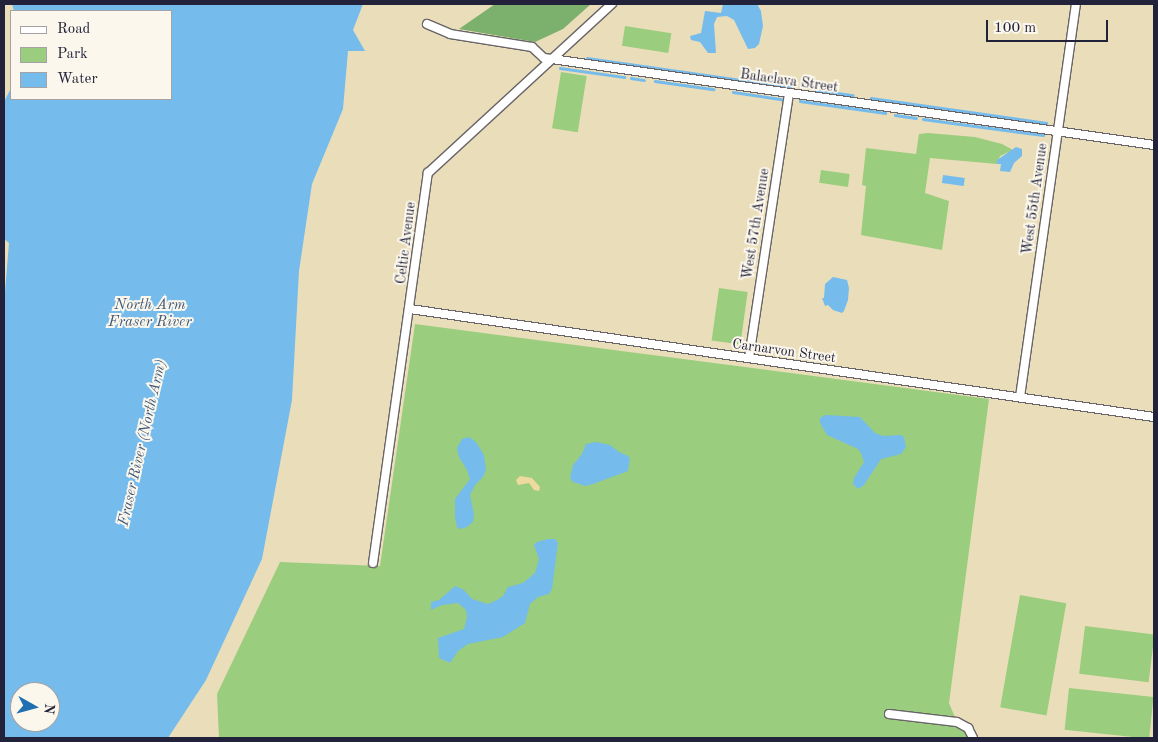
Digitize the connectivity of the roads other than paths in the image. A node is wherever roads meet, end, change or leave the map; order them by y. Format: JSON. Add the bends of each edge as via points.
{"nodes":[{"id":1,"x":612,"y":4,"type":"edge"},
{"id":2,"x":1076,"y":4,"type":"edge"},
{"id":3,"x":427,"y":24,"type":"dead end"},
{"id":4,"x":552,"y":59,"type":"junction"},
{"id":5,"x":789,"y":94,"type":"junction"},
{"id":6,"x":1058,"y":131,"type":"junction"},
{"id":7,"x":1154,"y":145,"type":"edge"},
{"id":8,"x":410,"y":309,"type":"junction"},
{"id":9,"x":749,"y":358,"type":"junction"},
{"id":10,"x":1020,"y":397,"type":"junction"},
{"id":11,"x":1154,"y":417,"type":"edge"},
{"id":12,"x":373,"y":563,"type":"dead end"},
{"id":13,"x":889,"y":714,"type":"dead end"},
{"id":14,"x":973,"y":738,"type":"edge"}],
"edges":[{"from":1,"to":4,"type":"street","name":"Celtic Avenue"},
{"from":2,"to":6,"type":"street","name":"West 55th Avenue"},
{"from":3,"to":4,"type":"street","name":"Balaclava Street","via":[[450,34],[532,46],[544,58]]},
{"from":4,"to":5,"type":"street","name":"Balaclava Street"},
{"from":4,"to":8,"type":"street","name":"Celtic Avenue","via":[[428,174]]},
{"from":5,"to":6,"type":"street","name":"Balaclava Street"},
{"from":5,"to":9,"type":"street","name":"West 57th Avenue"},
{"from":6,"to":7,"type":"street","name":"Balaclava Street"},
{"from":6,"to":10,"type":"street","name":"West 55th Avenue"},
{"from":8,"to":9,"type":"street","name":"Carnarvon Street"},
{"from":8,"to":12,"type":"street","name":"Celtic Avenue"},
{"from":9,"to":10,"type":"street","name":"Carnarvon Street"},
{"from":10,"to":11,"type":"street","name":"Carnarvon Street"},
{"from":13,"to":14,"type":"street","via":[[957,722],[968,728]]}]}
